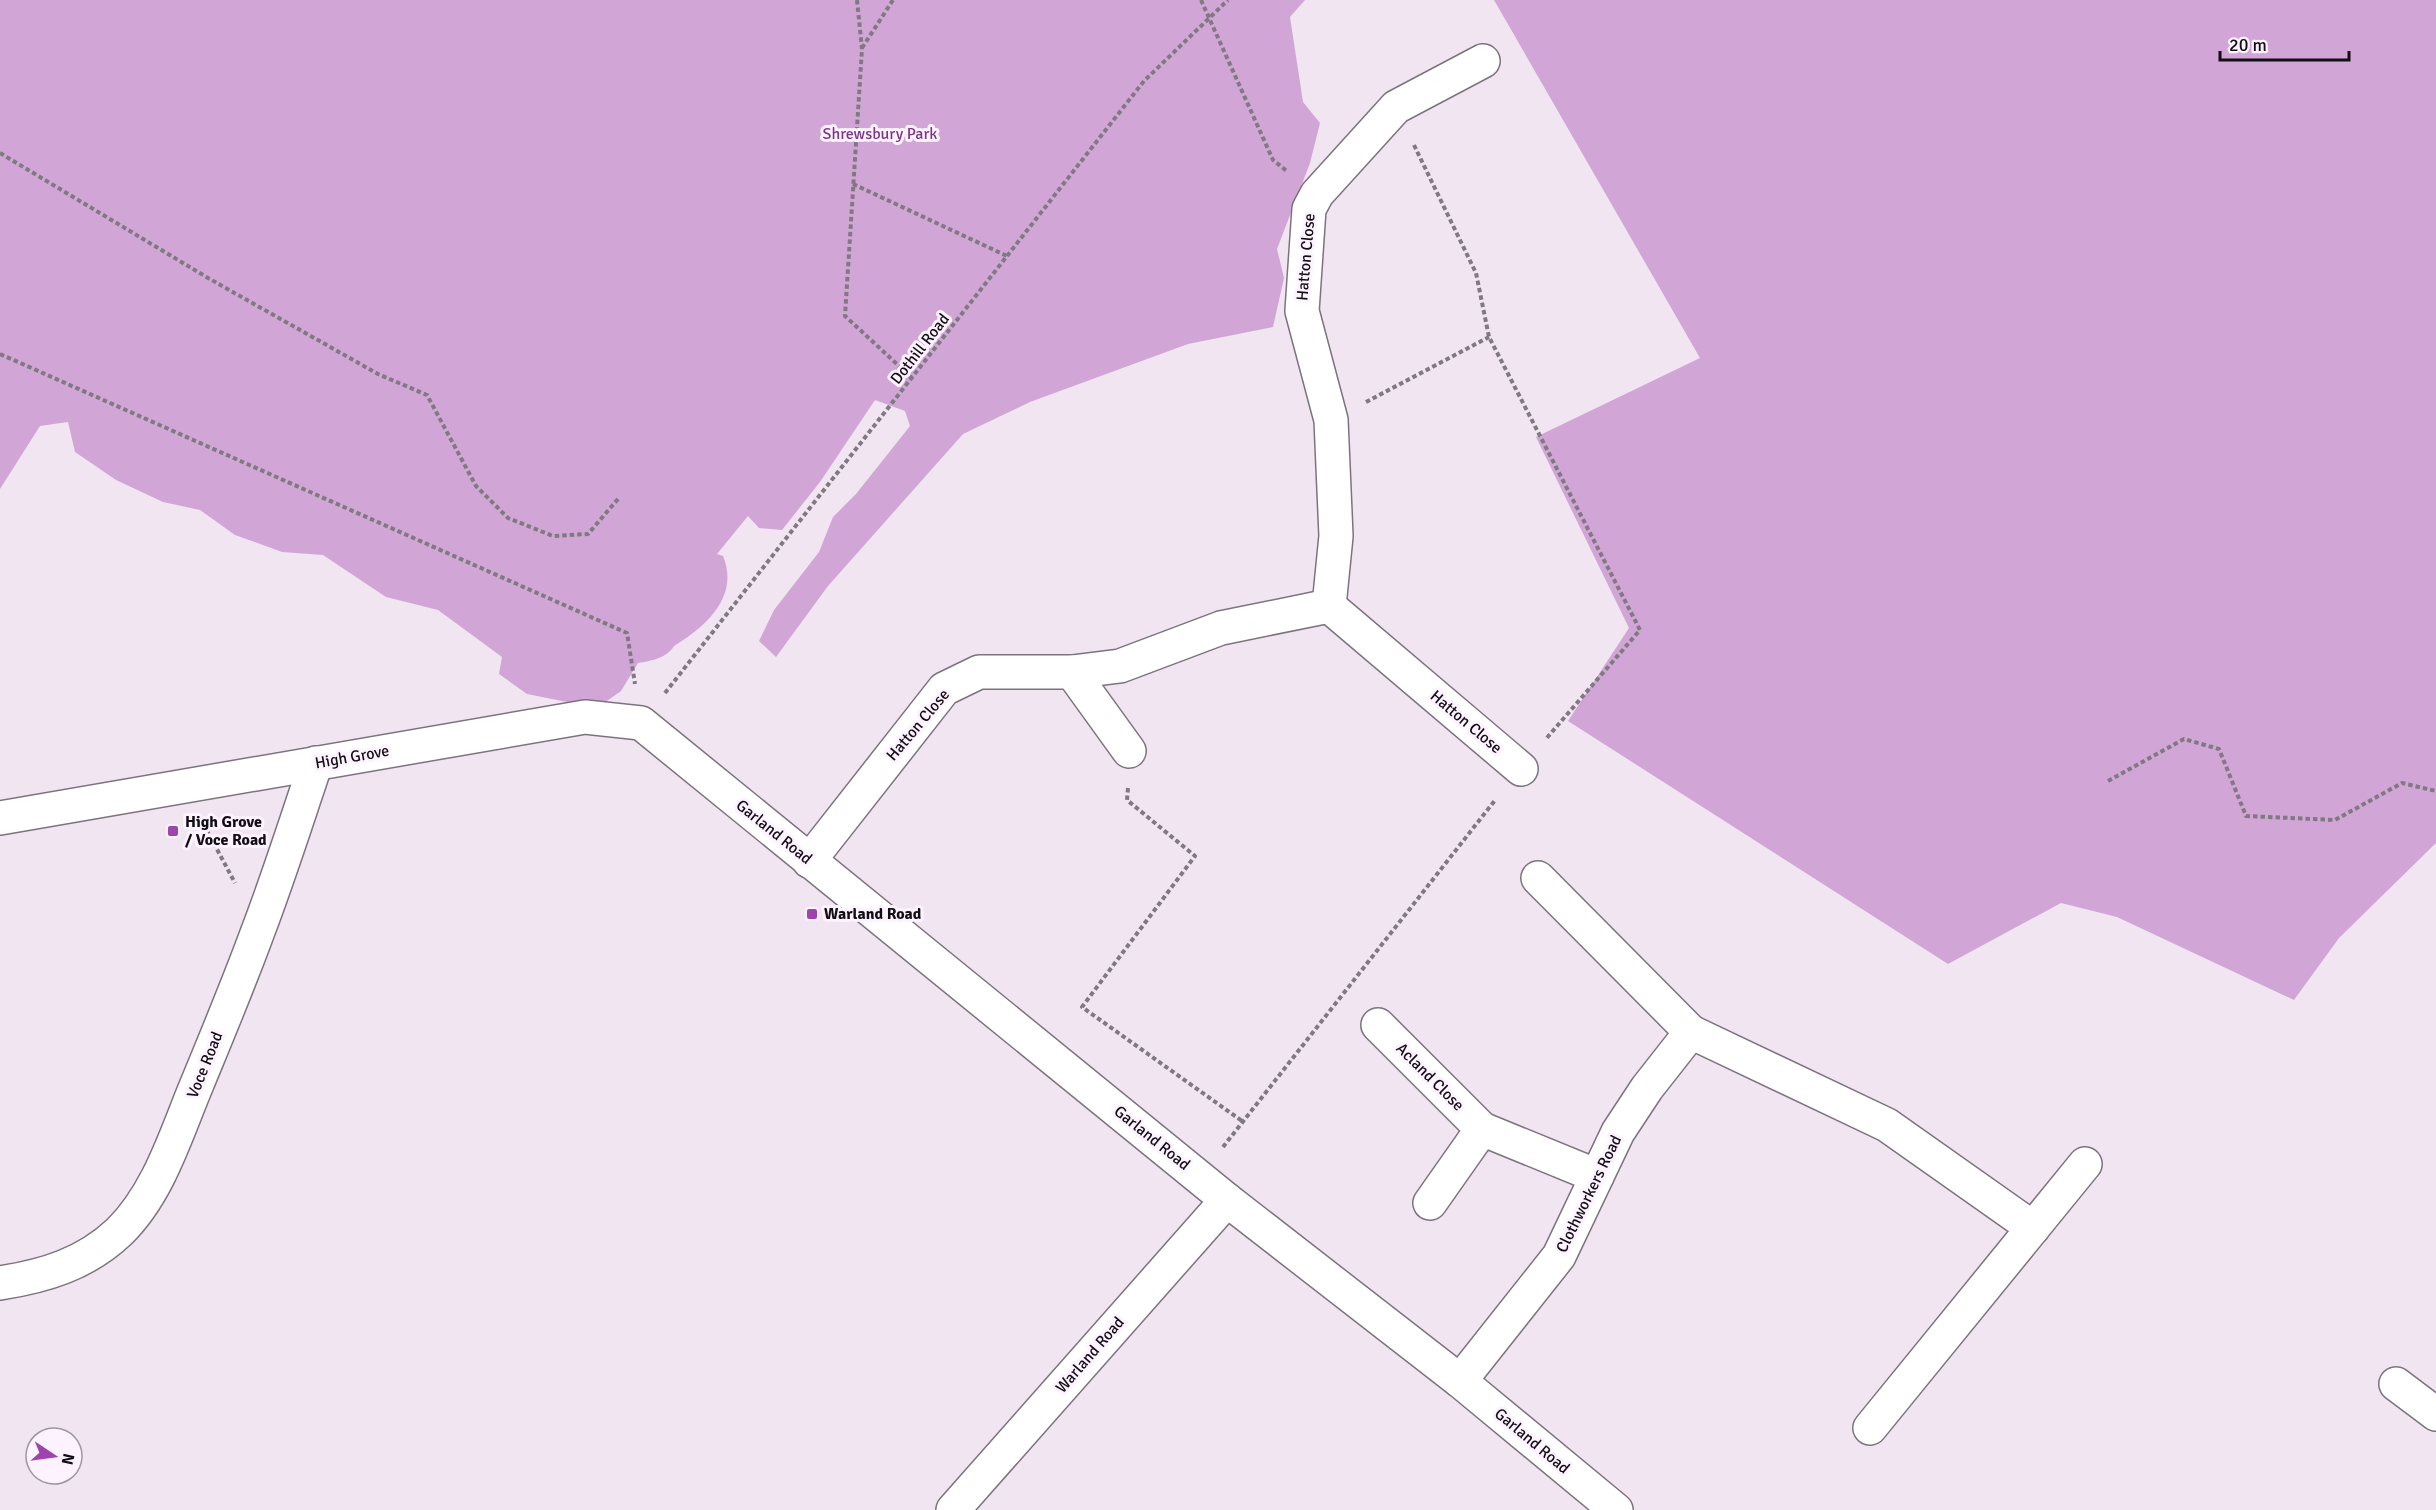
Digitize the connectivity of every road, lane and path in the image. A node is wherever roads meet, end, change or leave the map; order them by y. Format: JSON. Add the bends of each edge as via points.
{"nodes":[{"id":1,"x":857,"y":0,"type":"edge"},
{"id":2,"x":893,"y":0,"type":"edge"},
{"id":3,"x":1201,"y":0,"type":"edge"},
{"id":4,"x":1228,"y":0,"type":"edge"},
{"id":5,"x":1208,"y":18,"type":"junction"},
{"id":6,"x":862,"y":49,"type":"junction"},
{"id":7,"x":1484,"y":61,"type":"dead end"},
{"id":8,"x":1396,"y":107,"type":"junction"},
{"id":9,"x":0,"y":153,"type":"edge"},
{"id":10,"x":853,"y":184,"type":"junction"},
{"id":11,"x":1317,"y":194,"type":"junction"},
{"id":12,"x":1007,"y":256,"type":"junction"},
{"id":13,"x":1489,"y":336,"type":"junction"},
{"id":14,"x":0,"y":354,"type":"edge"},
{"id":15,"x":912,"y":378,"type":"junction"},
{"id":16,"x":1331,"y":420,"type":"junction"},
{"id":17,"x":618,"y":499,"type":"dead end"},
{"id":18,"x":1329,"y":606,"type":"junction"},
{"id":19,"x":1072,"y":672,"type":"junction"},
{"id":20,"x":641,"y":723,"type":"junction"},
{"id":21,"x":1129,"y":751,"type":"joint"},
{"id":22,"x":316,"y":763,"type":"junction"},
{"id":23,"x":1521,"y":769,"type":"junction"},
{"id":24,"x":2108,"y":780,"type":"dead end"},
{"id":25,"x":183,"y":785,"type":"junction"},
{"id":26,"x":2436,"y":790,"type":"edge"},
{"id":27,"x":0,"y":818,"type":"edge"},
{"id":28,"x":809,"y":861,"type":"junction"},
{"id":29,"x":1538,"y":878,"type":"dead end"},
{"id":30,"x":259,"y":929,"type":"junction"},
{"id":31,"x":1378,"y":1025,"type":"dead end"},
{"id":32,"x":1691,"y":1032,"type":"junction"},
{"id":33,"x":1242,"y":1121,"type":"junction"},
{"id":34,"x":1482,"y":1129,"type":"junction"},
{"id":35,"x":2085,"y":1164,"type":"dead end"},
{"id":36,"x":1597,"y":1176,"type":"junction"},
{"id":37,"x":1201,"y":1177,"type":"junction"},
{"id":38,"x":1227,"y":1200,"type":"junction"},
{"id":39,"x":1430,"y":1203,"type":"dead end"},
{"id":40,"x":2033,"y":1228,"type":"junction"},
{"id":41,"x":0,"y":1283,"type":"edge"},
{"id":42,"x":1460,"y":1381,"type":"junction"},
{"id":43,"x":2396,"y":1384,"type":"dead end"},
{"id":44,"x":2436,"y":1414,"type":"edge"},
{"id":45,"x":1870,"y":1428,"type":"dead end"},
{"id":46,"x":953,"y":1510,"type":"edge"},
{"id":47,"x":1616,"y":1510,"type":"edge"}],
"edges":[{"from":1,"to":6,"type":"path"},
{"from":2,"to":6,"type":"path"},
{"from":3,"to":5,"type":"path"},
{"from":4,"to":5,"type":"path","name":"Dothill Road"},
{"from":5,"to":11,"type":"path","via":[[1273,160]]},
{"from":5,"to":12,"type":"path","name":"Dothill Road","via":[[1144,81]]},
{"from":6,"to":10,"type":"path"},
{"from":7,"to":8,"type":"street","name":"Hatton Close"},
{"from":8,"to":11,"type":"street","name":"Hatton Close"},
{"from":8,"to":13,"type":"path","via":[[1476,273]]},
{"from":9,"to":17,"type":"path","via":[[298,329],[378,374],[428,395],[476,486],[507,518],[553,536],[588,534]]},
{"from":10,"to":12,"type":"path"},
{"from":10,"to":15,"type":"path","via":[[845,316]]},
{"from":11,"to":16,"type":"street","name":"Hatton Close","via":[[1309,209],[1302,311]]},
{"from":12,"to":15,"type":"path","name":"Dothill Road"},
{"from":13,"to":16,"type":"path"},
{"from":13,"to":23,"type":"path","via":[[1640,630]]},
{"from":14,"to":20,"type":"path","via":[[627,633]]},
{"from":15,"to":20,"type":"path","name":"Dothill Road"},
{"from":16,"to":18,"type":"street","name":"Hatton Close","via":[[1336,536]]},
{"from":18,"to":19,"type":"street","name":"Hatton Close","via":[[1221,628],[1120,666]]},
{"from":18,"to":23,"type":"street","name":"Hatton Close"},
{"from":19,"to":21,"type":"street"},
{"from":19,"to":28,"type":"street","name":"Hatton Close","via":[[979,672],[944,689]]},
{"from":20,"to":22,"type":"street","name":"High Grove","via":[[585,717]]},
{"from":20,"to":28,"type":"street","name":"Garland Road"},
{"from":21,"to":33,"type":"path","via":[[1127,800],[1195,856],[1082,1007]]},
{"from":22,"to":25,"type":"street","name":"High Grove"},
{"from":22,"to":30,"type":"street","name":"Voce Road"},
{"from":23,"to":33,"type":"path"},
{"from":24,"to":26,"type":"path","via":[[2184,738],[2219,748],[2246,816],[2335,820],[2402,783]]},
{"from":25,"to":27,"type":"street","name":"High Grove"},
{"from":25,"to":30,"type":"path"},
{"from":28,"to":37,"type":"street","name":"Garland Road"},
{"from":29,"to":32,"type":"street"},
{"from":30,"to":41,"type":"street","name":"Voce Road","via":[[162,1170],[142,1204],[120,1231],[95,1252],[66,1268]]},
{"from":31,"to":34,"type":"street","name":"Acland Close"},
{"from":32,"to":36,"type":"street","name":"Clothworkers Road","via":[[1618,1132]]},
{"from":32,"to":40,"type":"street","via":[[1887,1125]]},
{"from":33,"to":37,"type":"path"},
{"from":34,"to":36,"type":"street","name":"Acland Close"},
{"from":34,"to":39,"type":"street"},
{"from":35,"to":40,"type":"street"},
{"from":36,"to":42,"type":"street","name":"Clothworkers Road","via":[[1559,1256]]},
{"from":37,"to":38,"type":"street","name":"Garland Road"},
{"from":38,"to":42,"type":"street","name":"Garland Road"},
{"from":38,"to":46,"type":"street","name":"Warland Road"},
{"from":40,"to":45,"type":"street"},
{"from":42,"to":47,"type":"street","name":"Garland Road"},
{"from":43,"to":44,"type":"street"}]}
